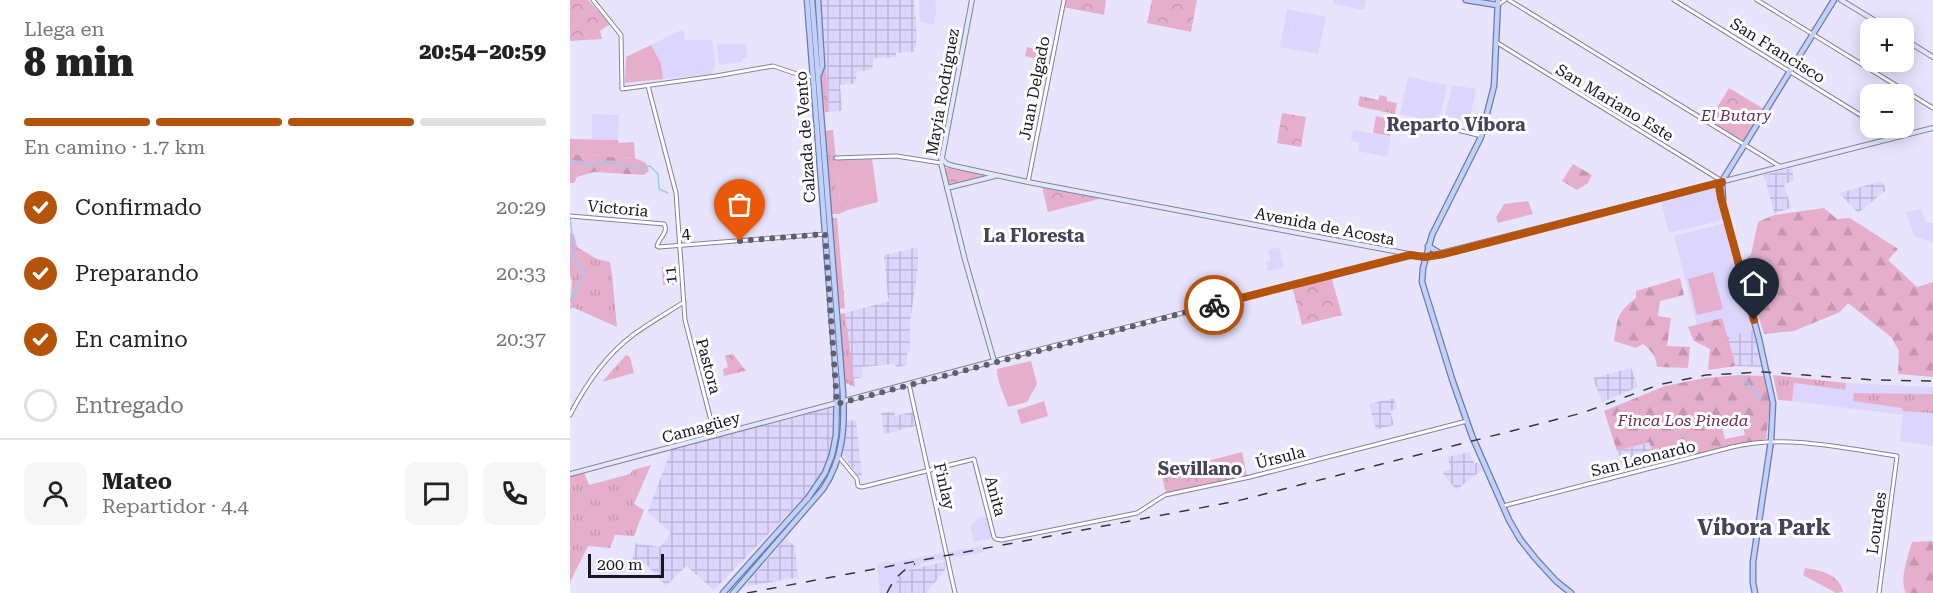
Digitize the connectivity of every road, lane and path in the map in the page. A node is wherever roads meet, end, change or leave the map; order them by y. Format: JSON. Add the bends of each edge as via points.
{"nodes":[{"id":1,"x":593,"y":0,"type":"edge"},
{"id":2,"x":818,"y":0,"type":"edge"},
{"id":3,"x":972,"y":0,"type":"edge"},
{"id":4,"x":1064,"y":0,"type":"edge"},
{"id":5,"x":1466,"y":0,"type":"edge"},
{"id":6,"x":1507,"y":0,"type":"edge"},
{"id":7,"x":1674,"y":0,"type":"edge"},
{"id":8,"x":1757,"y":0,"type":"edge"},
{"id":9,"x":1834,"y":0,"type":"edge"},
{"id":10,"x":1841,"y":0,"type":"edge"},
{"id":11,"x":809,"y":1,"type":"edge"},
{"id":12,"x":1498,"y":2,"type":"edge"},
{"id":13,"x":1871,"y":18,"type":"edge"},
{"id":14,"x":1813,"y":34,"type":"junction"},
{"id":15,"x":1495,"y":42,"type":"junction"},
{"id":16,"x":1914,"y":45,"type":"edge"},
{"id":17,"x":1933,"y":57,"type":"edge"},
{"id":18,"x":1790,"y":71,"type":"junction"},
{"id":19,"x":816,"y":77,"type":"junction"},
{"id":20,"x":648,"y":86,"type":"junction"},
{"id":21,"x":1933,"y":108,"type":"edge"},
{"id":22,"x":1860,"y":115,"type":"edge"},
{"id":23,"x":1441,"y":126,"type":"dead end"},
{"id":24,"x":1933,"y":128,"type":"edge"},
{"id":25,"x":1914,"y":133,"type":"edge"},
{"id":26,"x":1482,"y":136,"type":"junction"},
{"id":27,"x":1894,"y":138,"type":"edge"},
{"id":28,"x":1745,"y":144,"type":"junction"},
{"id":29,"x":836,"y":158,"type":"dead end"},
{"id":30,"x":941,"y":160,"type":"junction"},
{"id":31,"x":954,"y":166,"type":"junction"},
{"id":32,"x":1781,"y":167,"type":"junction"},
{"id":33,"x":942,"y":170,"type":"junction"},
{"id":34,"x":998,"y":175,"type":"junction"},
{"id":35,"x":1028,"y":182,"type":"junction"},
{"id":36,"x":1722,"y":182,"type":"junction"},
{"id":37,"x":947,"y":188,"type":"junction"},
{"id":38,"x":570,"y":216,"type":"edge"},
{"id":39,"x":825,"y":234,"type":"junction"},
{"id":40,"x":657,"y":246,"type":"joint"},
{"id":41,"x":679,"y":246,"type":"junction"},
{"id":42,"x":1428,"y":246,"type":"junction"},
{"id":43,"x":1441,"y":254,"type":"junction"},
{"id":44,"x":1410,"y":255,"type":"junction"},
{"id":45,"x":1425,"y":257,"type":"junction"},
{"id":46,"x":684,"y":302,"type":"junction"},
{"id":47,"x":994,"y":361,"type":"junction"},
{"id":48,"x":909,"y":384,"type":"junction"},
{"id":49,"x":840,"y":403,"type":"junction"},
{"id":50,"x":570,"y":415,"type":"edge"},
{"id":51,"x":1467,"y":421,"type":"junction"},
{"id":52,"x":836,"y":435,"type":"junction"},
{"id":53,"x":716,"y":436,"type":"junction"},
{"id":54,"x":843,"y":436,"type":"junction"},
{"id":55,"x":1771,"y":441,"type":"junction"},
{"id":56,"x":832,"y":455,"type":"junction"},
{"id":57,"x":1897,"y":456,"type":"joint"},
{"id":58,"x":839,"y":457,"type":"junction"},
{"id":59,"x":928,"y":470,"type":"junction"},
{"id":60,"x":570,"y":474,"type":"edge"},
{"id":61,"x":1503,"y":506,"type":"junction"},
{"id":62,"x":788,"y":520,"type":"junction"},
{"id":63,"x":793,"y":525,"type":"junction"},
{"id":64,"x":996,"y":539,"type":"joint"},
{"id":65,"x":758,"y":553,"type":"junction"},
{"id":66,"x":764,"y":558,"type":"junction"},
{"id":67,"x":723,"y":593,"type":"edge"},
{"id":68,"x":733,"y":593,"type":"edge"},
{"id":69,"x":955,"y":593,"type":"edge"},
{"id":70,"x":1571,"y":593,"type":"edge"},
{"id":71,"x":1755,"y":593,"type":"edge"},
{"id":72,"x":1879,"y":593,"type":"edge"}],
"edges":[{"from":1,"to":20,"type":"street","via":[[621,35],[622,90]]},
{"from":2,"to":19,"type":"main road","name":"Calzada de Vento","via":[[822,66]]},
{"from":3,"to":30,"type":"main road","name":"Mayía Rodríguez"},
{"from":4,"to":35,"type":"street","name":"Juan Delgado"},
{"from":5,"to":12,"type":"main road"},
{"from":6,"to":12,"type":"street"},
{"from":6,"to":28,"type":"street"},
{"from":7,"to":18,"type":"street","name":"San Francisco"},
{"from":8,"to":14,"type":"street"},
{"from":9,"to":14,"type":"main road"},
{"from":10,"to":13,"type":"main road"},
{"from":11,"to":19,"type":"main road","name":"Calzada de Vento"},
{"from":12,"to":15,"type":"main road"},
{"from":14,"to":18,"type":"main road"},
{"from":14,"to":21,"type":"street"},
{"from":15,"to":26,"type":"main road","via":[[1494,86]]},
{"from":15,"to":36,"type":"street","name":"San Mariano Este"},
{"from":16,"to":17,"type":"main road"},
{"from":18,"to":22,"type":"street","name":"San Francisco"},
{"from":18,"to":28,"type":"main road"},
{"from":19,"to":20,"type":"street","via":[[773,66]]},
{"from":19,"to":39,"type":"main road","name":"Calzada de Vento"},
{"from":19,"to":49,"type":"main road","name":"Calzada de Vento"},
{"from":20,"to":41,"type":"street","name":"11","via":[[676,193]]},
{"from":23,"to":26,"type":"street"},
{"from":24,"to":25,"type":"main road","name":"Avenida de Acosta"},
{"from":26,"to":42,"type":"main road"},
{"from":27,"to":32,"type":"main road","name":"Avenida de Acosta"},
{"from":28,"to":32,"type":"street"},
{"from":28,"to":36,"type":"main road"},
{"from":29,"to":30,"type":"street","name":"Avenida de Acosta","via":[[897,156]]},
{"from":30,"to":31,"type":"main road","name":"Avenida de Acosta"},
{"from":30,"to":33,"type":"main road","name":"Mayía Rodríguez"},
{"from":31,"to":33,"type":"main road","name":"Avenida de Acosta"},
{"from":31,"to":34,"type":"main road","name":"Avenida de Acosta"},
{"from":32,"to":36,"type":"main road","name":"Avenida de Acosta"},
{"from":33,"to":37,"type":"main road","name":"Mayía Rodríguez"},
{"from":34,"to":35,"type":"main road","name":"Avenida de Acosta"},
{"from":34,"to":37,"type":"main road"},
{"from":35,"to":44,"type":"main road","name":"Avenida de Acosta"},
{"from":36,"to":43,"type":"main road","name":"Avenida de Acosta"},
{"from":36,"to":55,"type":"main road","via":[[1719,193],[1768,376],[1773,403]]},
{"from":37,"to":47,"type":"main road","name":"Mayía Rodríguez"},
{"from":38,"to":40,"type":"street","name":"Victoria","via":[[664,224]]},
{"from":39,"to":41,"type":"street","name":"4"},
{"from":39,"to":49,"type":"main road","name":"Calzada de Vento"},
{"from":40,"to":41,"type":"street","name":"4"},
{"from":41,"to":46,"type":"street","name":"11"},
{"from":42,"to":43,"type":"main road"},
{"from":42,"to":45,"type":"main road"},
{"from":43,"to":45,"type":"main road","name":"Avenida de Acosta"},
{"from":44,"to":45,"type":"main road","name":"Avenida de Acosta"},
{"from":44,"to":47,"type":"street"},
{"from":45,"to":51,"type":"main road","via":[[1425,296]]},
{"from":46,"to":50,"type":"street","name":"11","via":[[618,347],[582,392]]},
{"from":46,"to":53,"type":"street","name":"Pastora","via":[[685,320]]},
{"from":47,"to":48,"type":"main road","name":"Camagüey"},
{"from":48,"to":49,"type":"main road","name":"Camagüey"},
{"from":48,"to":59,"type":"street","name":"Finlay"},
{"from":49,"to":52,"type":"main road","name":"Calzada de Vento"},
{"from":49,"to":53,"type":"main road","name":"Camagüey"},
{"from":49,"to":54,"type":"main road","name":"Calzada de Vento"},
{"from":51,"to":61,"type":"main road"},
{"from":51,"to":64,"type":"street","name":"Úrsula","via":[[1165,495],[1137,513]]},
{"from":52,"to":54,"type":"main road"},
{"from":52,"to":56,"type":"main road","name":"Calzada de Vento"},
{"from":53,"to":60,"type":"main road","name":"Camagüey"},
{"from":54,"to":58,"type":"main road","name":"Calzada de Vento"},
{"from":55,"to":57,"type":"street","name":"San Leonardo"},
{"from":55,"to":61,"type":"street","name":"San Leonardo","via":[[1732,447]]},
{"from":55,"to":71,"type":"main road","via":[[1753,562]]},
{"from":56,"to":58,"type":"main road"},
{"from":56,"to":62,"type":"main road","name":"Calzada de Vento","via":[[813,492]]},
{"from":57,"to":72,"type":"street","name":"Lourdes"},
{"from":58,"to":59,"type":"street","via":[[862,487]]},
{"from":58,"to":63,"type":"main road","name":"Calzada de Vento","via":[[823,489]]},
{"from":59,"to":64,"type":"street","name":"Anita","via":[[974,459]]},
{"from":59,"to":69,"type":"street","name":"Finlay"},
{"from":61,"to":70,"type":"main road","via":[[1520,539]]},
{"from":62,"to":63,"type":"main road"},
{"from":62,"to":65,"type":"main road","name":"Calzada de Vento"},
{"from":63,"to":66,"type":"main road","name":"Calzada de Vento"},
{"from":65,"to":66,"type":"main road"},
{"from":65,"to":67,"type":"main road","name":"Calzada de Vento"},
{"from":66,"to":68,"type":"main road","name":"Calzada de Vento"}]}
